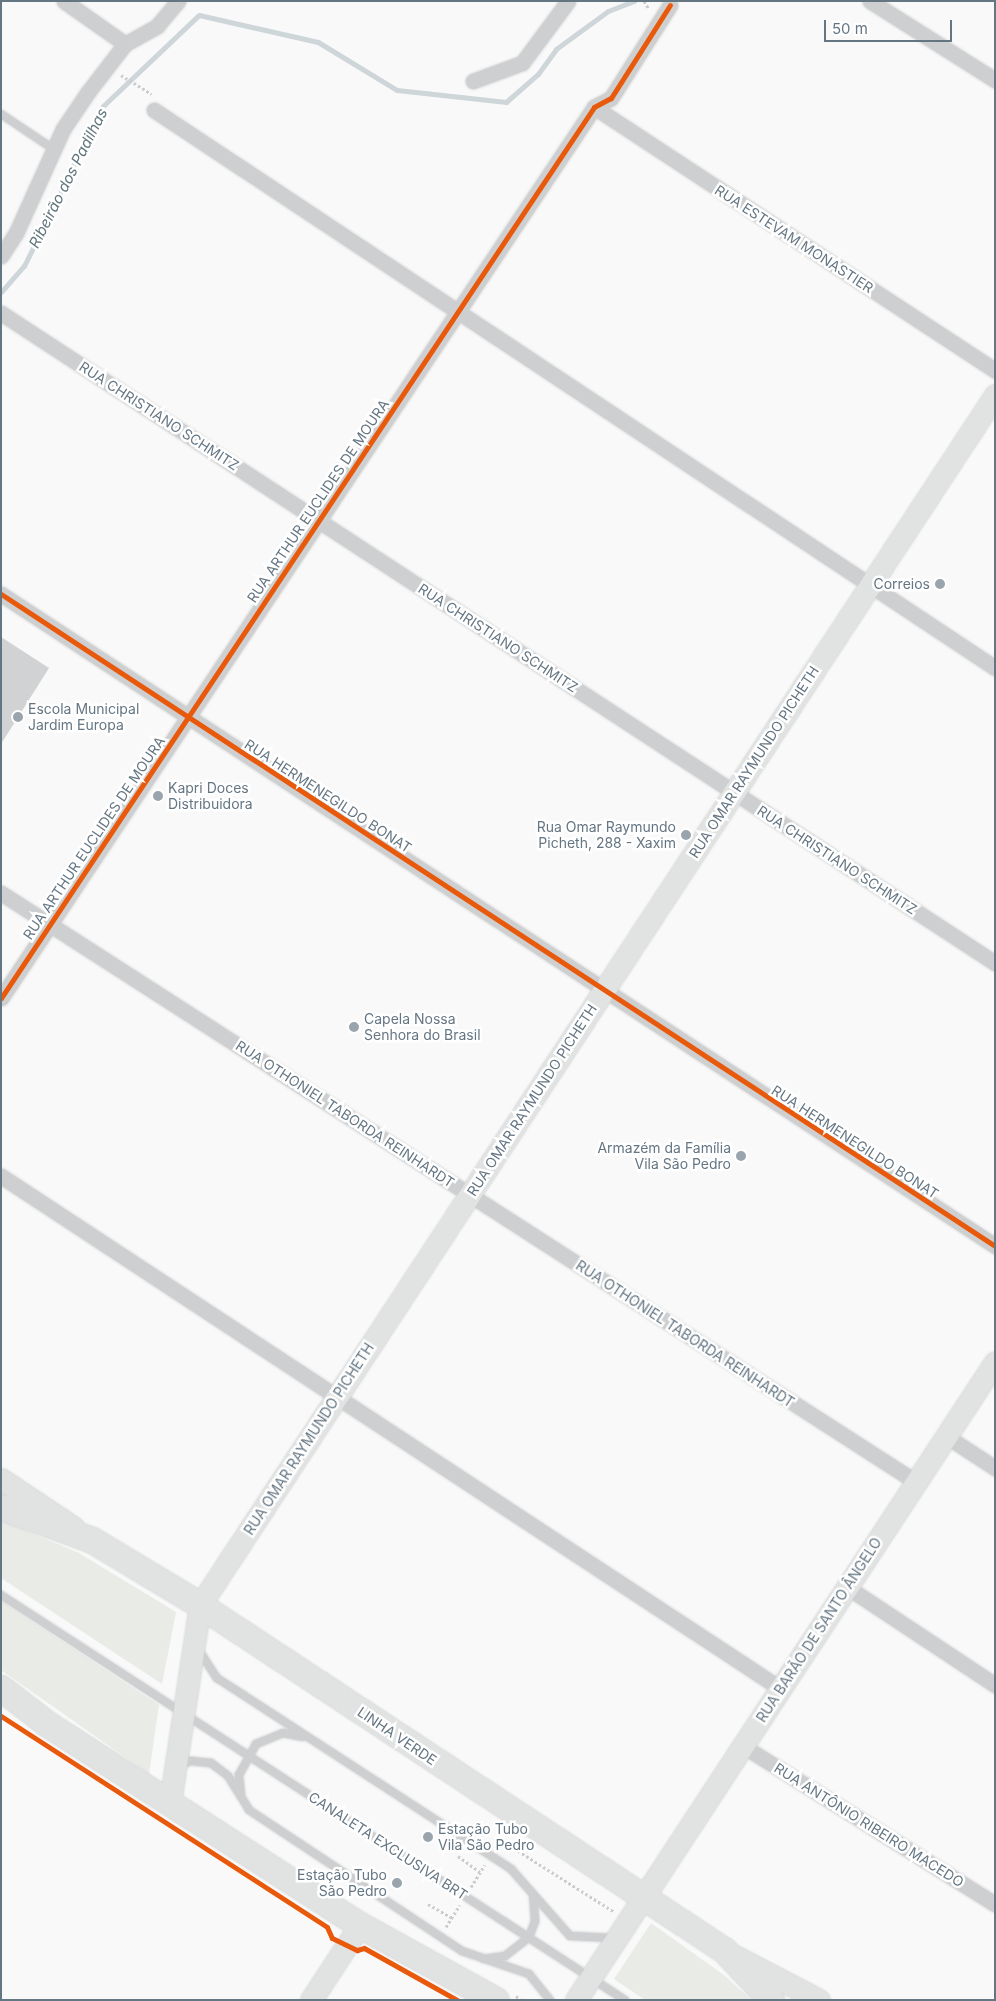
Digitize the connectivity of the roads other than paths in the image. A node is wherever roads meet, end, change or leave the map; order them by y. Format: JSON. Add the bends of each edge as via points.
{"nodes":[{"id":1,"x":64,"y":1,"type":"edge"},
{"id":2,"x":178,"y":1,"type":"edge"},
{"id":3,"x":568,"y":1,"type":"edge"},
{"id":4,"x":870,"y":1,"type":"edge"},
{"id":5,"x":674,"y":3,"type":"edge"},
{"id":6,"x":125,"y":44,"type":"junction"},
{"id":7,"x":995,"y":80,"type":"edge"},
{"id":8,"x":473,"y":81,"type":"dead end"},
{"id":9,"x":158,"y":105,"type":"road end"},
{"id":10,"x":594,"y":107,"type":"junction"},
{"id":11,"x":1,"y":114,"type":"edge"},
{"id":12,"x":55,"y":150,"type":"junction"},
{"id":13,"x":1,"y":256,"type":"edge"},
{"id":14,"x":458,"y":312,"type":"junction"},
{"id":15,"x":1,"y":314,"type":"edge"},
{"id":16,"x":995,"y":370,"type":"edge"},
{"id":17,"x":995,"y":395,"type":"edge"},
{"id":18,"x":318,"y":521,"type":"junction"},
{"id":19,"x":870,"y":585,"type":"junction"},
{"id":20,"x":1,"y":594,"type":"edge"},
{"id":21,"x":995,"y":668,"type":"edge"},
{"id":22,"x":188,"y":718,"type":"junction"},
{"id":23,"x":734,"y":792,"type":"junction"},
{"id":24,"x":1,"y":893,"type":"edge"},
{"id":25,"x":50,"y":924,"type":"junction"},
{"id":26,"x":995,"y":963,"type":"edge"},
{"id":27,"x":604,"y":992,"type":"junction"},
{"id":28,"x":1,"y":998,"type":"edge"},
{"id":29,"x":1,"y":1176,"type":"edge"},
{"id":30,"x":470,"y":1195,"type":"junction"},
{"id":31,"x":995,"y":1246,"type":"edge"},
{"id":32,"x":995,"y":1362,"type":"edge"},
{"id":33,"x":337,"y":1397,"type":"junction"},
{"id":34,"x":946,"y":1436,"type":"junction"},
{"id":35,"x":995,"y":1468,"type":"edge"},
{"id":36,"x":1,"y":1479,"type":"edge"},
{"id":37,"x":916,"y":1482,"type":"junction"},
{"id":38,"x":1,"y":1507,"type":"edge"},
{"id":39,"x":92,"y":1540,"type":"junction"},
{"id":40,"x":847,"y":1587,"type":"junction"},
{"id":41,"x":1,"y":1595,"type":"edge"},
{"id":42,"x":200,"y":1605,"type":"junction"},
{"id":43,"x":194,"y":1643,"type":"junction"},
{"id":44,"x":995,"y":1685,"type":"edge"},
{"id":45,"x":1,"y":1688,"type":"edge"},
{"id":46,"x":781,"y":1688,"type":"junction"},
{"id":47,"x":183,"y":1715,"type":"junction"},
{"id":48,"x":311,"y":1740,"type":"junction"},
{"id":49,"x":743,"y":1746,"type":"junction"},
{"id":50,"x":246,"y":1755,"type":"junction"},
{"id":51,"x":175,"y":1768,"type":"junction"},
{"id":52,"x":241,"y":1797,"type":"junction"},
{"id":53,"x":170,"y":1803,"type":"junction"},
{"id":54,"x":531,"y":1889,"type":"junction"},
{"id":55,"x":642,"y":1899,"type":"junction"},
{"id":56,"x":995,"y":1904,"type":"edge"},
{"id":57,"x":360,"y":1925,"type":"junction"},
{"id":58,"x":529,"y":1937,"type":"junction"},
{"id":59,"x":617,"y":1937,"type":"junction"},
{"id":60,"x":724,"y":1950,"type":"junction"},
{"id":61,"x":475,"y":1957,"type":"junction"},
{"id":62,"x":591,"y":1977,"type":"junction"},
{"id":63,"x":311,"y":2000,"type":"edge"},
{"id":64,"x":496,"y":2000,"type":"edge"},
{"id":65,"x":550,"y":2000,"type":"edge"},
{"id":66,"x":576,"y":2000,"type":"edge"},
{"id":67,"x":625,"y":2000,"type":"edge"},
{"id":68,"x":771,"y":2000,"type":"edge"},
{"id":69,"x":819,"y":2000,"type":"edge"}],
"edges":[{"from":1,"to":6,"type":"street"},
{"from":2,"to":6,"type":"street","via":[[156,26]]},
{"from":3,"to":8,"type":"street","via":[[522,63]]},
{"from":4,"to":7,"type":"street"},
{"from":5,"to":10,"type":"street","name":"RUA ARTHUR EUCLIDES DE MOURA","via":[[611,98]]},
{"from":6,"to":12,"type":"street","via":[[63,129]]},
{"from":9,"to":14,"type":"street"},
{"from":10,"to":14,"type":"street","name":"RUA ARTHUR EUCLIDES DE MOURA"},
{"from":10,"to":16,"type":"street","name":"RUA ESTEVAM MONASTIER"},
{"from":11,"to":12,"type":"lane"},
{"from":12,"to":13,"type":"street"},
{"from":14,"to":18,"type":"street","name":"RUA ARTHUR EUCLIDES DE MOURA"},
{"from":14,"to":19,"type":"street"},
{"from":15,"to":18,"type":"street","name":"RUA CHRISTIANO SCHMITZ"},
{"from":17,"to":19,"type":"main road","name":"RUA OMAR RAYMUNDO PICHETH"},
{"from":18,"to":22,"type":"street","name":"RUA ARTHUR EUCLIDES DE MOURA"},
{"from":18,"to":23,"type":"street","name":"RUA CHRISTIANO SCHMITZ"},
{"from":19,"to":21,"type":"street"},
{"from":19,"to":23,"type":"main road","name":"RUA OMAR RAYMUNDO PICHETH"},
{"from":20,"to":22,"type":"street","name":"RUA HERMENEGILDO BONAT"},
{"from":22,"to":25,"type":"street","name":"RUA ARTHUR EUCLIDES DE MOURA"},
{"from":22,"to":27,"type":"street","name":"RUA HERMENEGILDO BONAT"},
{"from":23,"to":26,"type":"street","name":"RUA CHRISTIANO SCHMITZ"},
{"from":23,"to":27,"type":"main road","name":"RUA OMAR RAYMUNDO PICHETH"},
{"from":24,"to":25,"type":"street","name":"RUA OTHONIEL TABORDA REINHARDT"},
{"from":25,"to":28,"type":"street","name":"RUA ARTHUR EUCLIDES DE MOURA"},
{"from":25,"to":30,"type":"street","name":"RUA OTHONIEL TABORDA REINHARDT"},
{"from":27,"to":30,"type":"main road","name":"RUA OMAR RAYMUNDO PICHETH"},
{"from":27,"to":31,"type":"street","name":"RUA HERMENEGILDO BONAT"},
{"from":29,"to":33,"type":"street"},
{"from":30,"to":33,"type":"main road","name":"RUA OMAR RAYMUNDO PICHETH"},
{"from":30,"to":37,"type":"street","name":"RUA OTHONIEL TABORDA REINHARDT"},
{"from":32,"to":34,"type":"main road","name":"RUA BARÃO DE SANTO ÂNGELO"},
{"from":33,"to":42,"type":"main road","name":"RUA OMAR RAYMUNDO PICHETH"},
{"from":33,"to":46,"type":"street"},
{"from":34,"to":35,"type":"street"},
{"from":34,"to":37,"type":"main road","name":"RUA BARÃO DE SANTO ÂNGELO"},
{"from":36,"to":39,"type":"main road"},
{"from":37,"to":40,"type":"main road","name":"RUA BARÃO DE SANTO ÂNGELO"},
{"from":38,"to":39,"type":"highway","name":"LINHA VERDE"},
{"from":39,"to":42,"type":"highway","name":"LINHA VERDE"},
{"from":40,"to":44,"type":"street"},
{"from":40,"to":46,"type":"main road","name":"RUA BARÃO DE SANTO ÂNGELO"},
{"from":41,"to":47,"type":"lane","name":"CANALETA EXCLUSIVA BRT"},
{"from":42,"to":43,"type":"main road"},
{"from":42,"to":55,"type":"highway","name":"LINHA VERDE"},
{"from":43,"to":47,"type":"main road"},
{"from":43,"to":48,"type":"lane","via":[[217,1678]]},
{"from":45,"to":53,"type":"highway","via":[[46,1723]]},
{"from":46,"to":49,"type":"main road","name":"RUA BARÃO DE SANTO ÂNGELO"},
{"from":47,"to":50,"type":"lane","name":"CANALETA EXCLUSIVA BRT"},
{"from":47,"to":51,"type":"main road"},
{"from":48,"to":50,"type":"lane","via":[[283,1733],[256,1744]]},
{"from":48,"to":54,"type":"lane","via":[[512,1869]]},
{"from":49,"to":55,"type":"main road","name":"RUA BARÃO DE SANTO ÂNGELO"},
{"from":49,"to":56,"type":"street","name":"RUA ANTÔNIO RIBEIRO MACEDO"},
{"from":50,"to":52,"type":"lane","via":[[239,1775]]},
{"from":50,"to":58,"type":"lane","name":"CANALETA EXCLUSIVA BRT"},
{"from":51,"to":52,"type":"lane","via":[[191,1761],[211,1763],[228,1776]]},
{"from":51,"to":53,"type":"main road"},
{"from":52,"to":61,"type":"lane","via":[[249,1810]]},
{"from":53,"to":57,"type":"highway"},
{"from":54,"to":58,"type":"lane","via":[[535,1921]]},
{"from":54,"to":59,"type":"lane","via":[[570,1936]]},
{"from":55,"to":59,"type":"main road","name":"RUA BARÃO DE SANTO ÂNGELO"},
{"from":55,"to":60,"type":"highway","name":"LINHA VERDE"},
{"from":57,"to":63,"type":"main road"},
{"from":57,"to":64,"type":"highway"},
{"from":58,"to":61,"type":"lane","via":[[505,1956]]},
{"from":58,"to":62,"type":"lane","name":"CANALETA EXCLUSIVA BRT"},
{"from":59,"to":62,"type":"main road","name":"RUA BARÃO DE SANTO ÂNGELO"},
{"from":60,"to":68,"type":"highway","name":"LINHA VERDE"},
{"from":60,"to":69,"type":"main road"},
{"from":61,"to":65,"type":"lane","via":[[529,1974]]},
{"from":62,"to":66,"type":"main road","name":"RUA BARÃO DE SANTO ÂNGELO"},
{"from":62,"to":67,"type":"lane","name":"CANALETA EXCLUSIVA BRT"}]}
